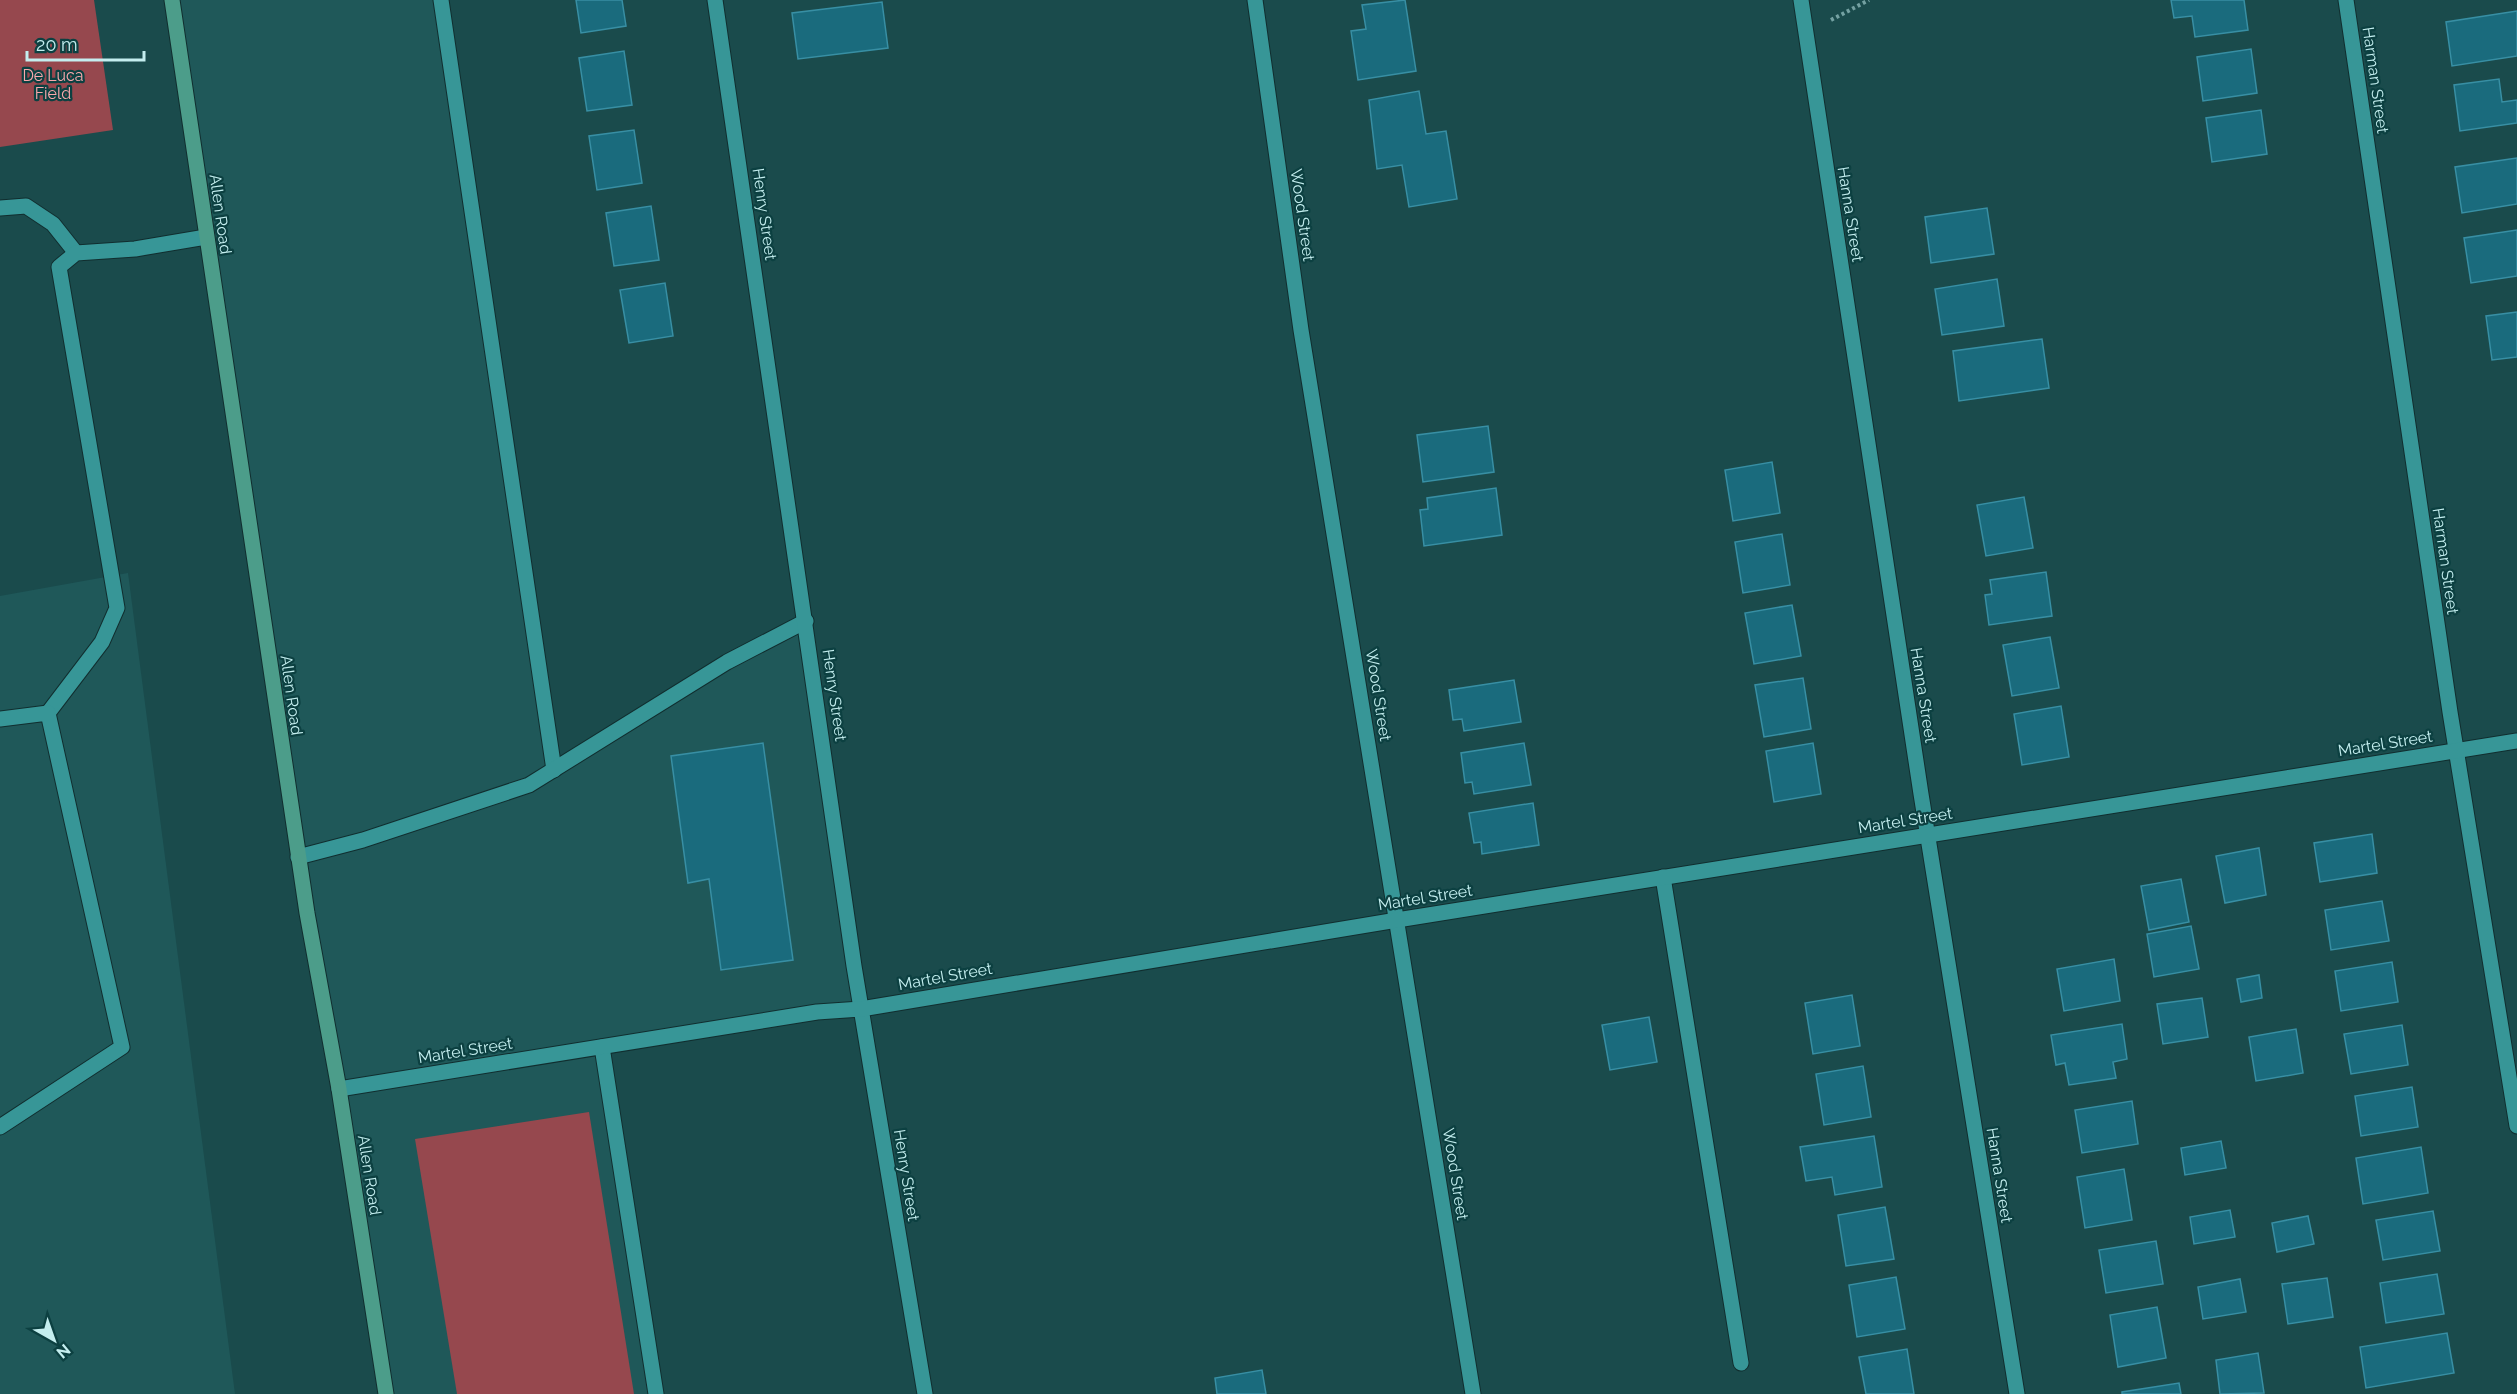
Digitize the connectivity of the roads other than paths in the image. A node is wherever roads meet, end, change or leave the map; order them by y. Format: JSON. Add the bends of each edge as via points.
{"nodes":[{"id":1,"x":172,"y":0,"type":"edge"},
{"id":2,"x":441,"y":0,"type":"edge"},
{"id":3,"x":715,"y":0,"type":"edge"},
{"id":4,"x":1255,"y":0,"type":"edge"},
{"id":5,"x":1801,"y":0,"type":"edge"},
{"id":6,"x":2346,"y":0,"type":"edge"},
{"id":7,"x":0,"y":208,"type":"edge"},
{"id":8,"x":206,"y":237,"type":"junction"},
{"id":9,"x":76,"y":253,"type":"junction"},
{"id":10,"x":806,"y":621,"type":"junction"},
{"id":11,"x":48,"y":713,"type":"junction"},
{"id":12,"x":0,"y":719,"type":"edge"},
{"id":13,"x":2517,"y":741,"type":"edge"},
{"id":14,"x":2456,"y":750,"type":"junction"},
{"id":15,"x":554,"y":770,"type":"junction"},
{"id":16,"x":1927,"y":835,"type":"junction"},
{"id":17,"x":298,"y":857,"type":"junction"},
{"id":18,"x":1663,"y":877,"type":"junction"},
{"id":19,"x":1397,"y":920,"type":"junction"},
{"id":20,"x":861,"y":1009,"type":"junction"},
{"id":21,"x":602,"y":1047,"type":"junction"},
{"id":22,"x":339,"y":1089,"type":"junction"},
{"id":23,"x":2517,"y":1126,"type":"edge"},
{"id":24,"x":0,"y":1127,"type":"edge"},
{"id":25,"x":1741,"y":1363,"type":"dead end"},
{"id":26,"x":386,"y":1394,"type":"edge"},
{"id":27,"x":656,"y":1394,"type":"edge"},
{"id":28,"x":925,"y":1394,"type":"edge"},
{"id":29,"x":1473,"y":1394,"type":"edge"},
{"id":30,"x":2017,"y":1394,"type":"edge"}],
"edges":[{"from":1,"to":8,"type":"main road","name":"Allen Road"},
{"from":2,"to":15,"type":"street"},
{"from":3,"to":10,"type":"street","name":"Henry Street"},
{"from":4,"to":19,"type":"street","name":"Wood Street","via":[[1301,330]]},
{"from":5,"to":16,"type":"street","name":"Hanna Street"},
{"from":6,"to":14,"type":"street","name":"Harman Street"},
{"from":7,"to":9,"type":"street","via":[[26,206],[53,224]]},
{"from":8,"to":9,"type":"street","via":[[135,249]]},
{"from":8,"to":17,"type":"main road","name":"Allen Road"},
{"from":9,"to":11,"type":"street","via":[[59,267],[117,608],[102,642]]},
{"from":10,"to":15,"type":"street","via":[[728,662]]},
{"from":10,"to":20,"type":"street","name":"Henry Street"},
{"from":11,"to":12,"type":"street"},
{"from":11,"to":24,"type":"street","via":[[122,1047]]},
{"from":13,"to":14,"type":"street","name":"Martel Street"},
{"from":14,"to":16,"type":"street","name":"Martel Street"},
{"from":14,"to":23,"type":"street","name":"Harman Street"},
{"from":15,"to":17,"type":"street","via":[[530,785],[363,840]]},
{"from":16,"to":18,"type":"street","name":"Martel Street"},
{"from":16,"to":30,"type":"street","name":"Hanna Street"},
{"from":17,"to":22,"type":"main road","name":"Allen Road"},
{"from":18,"to":19,"type":"street","name":"Martel Street"},
{"from":18,"to":25,"type":"street"},
{"from":19,"to":20,"type":"street","name":"Martel Street"},
{"from":19,"to":29,"type":"street","name":"Wood Street"},
{"from":20,"to":21,"type":"street","name":"Martel Street","via":[[817,1012]]},
{"from":20,"to":28,"type":"street","name":"Henry Street"},
{"from":21,"to":22,"type":"street","name":"Martel Street"},
{"from":21,"to":27,"type":"street"},
{"from":22,"to":26,"type":"main road","name":"Allen Road"}]}
